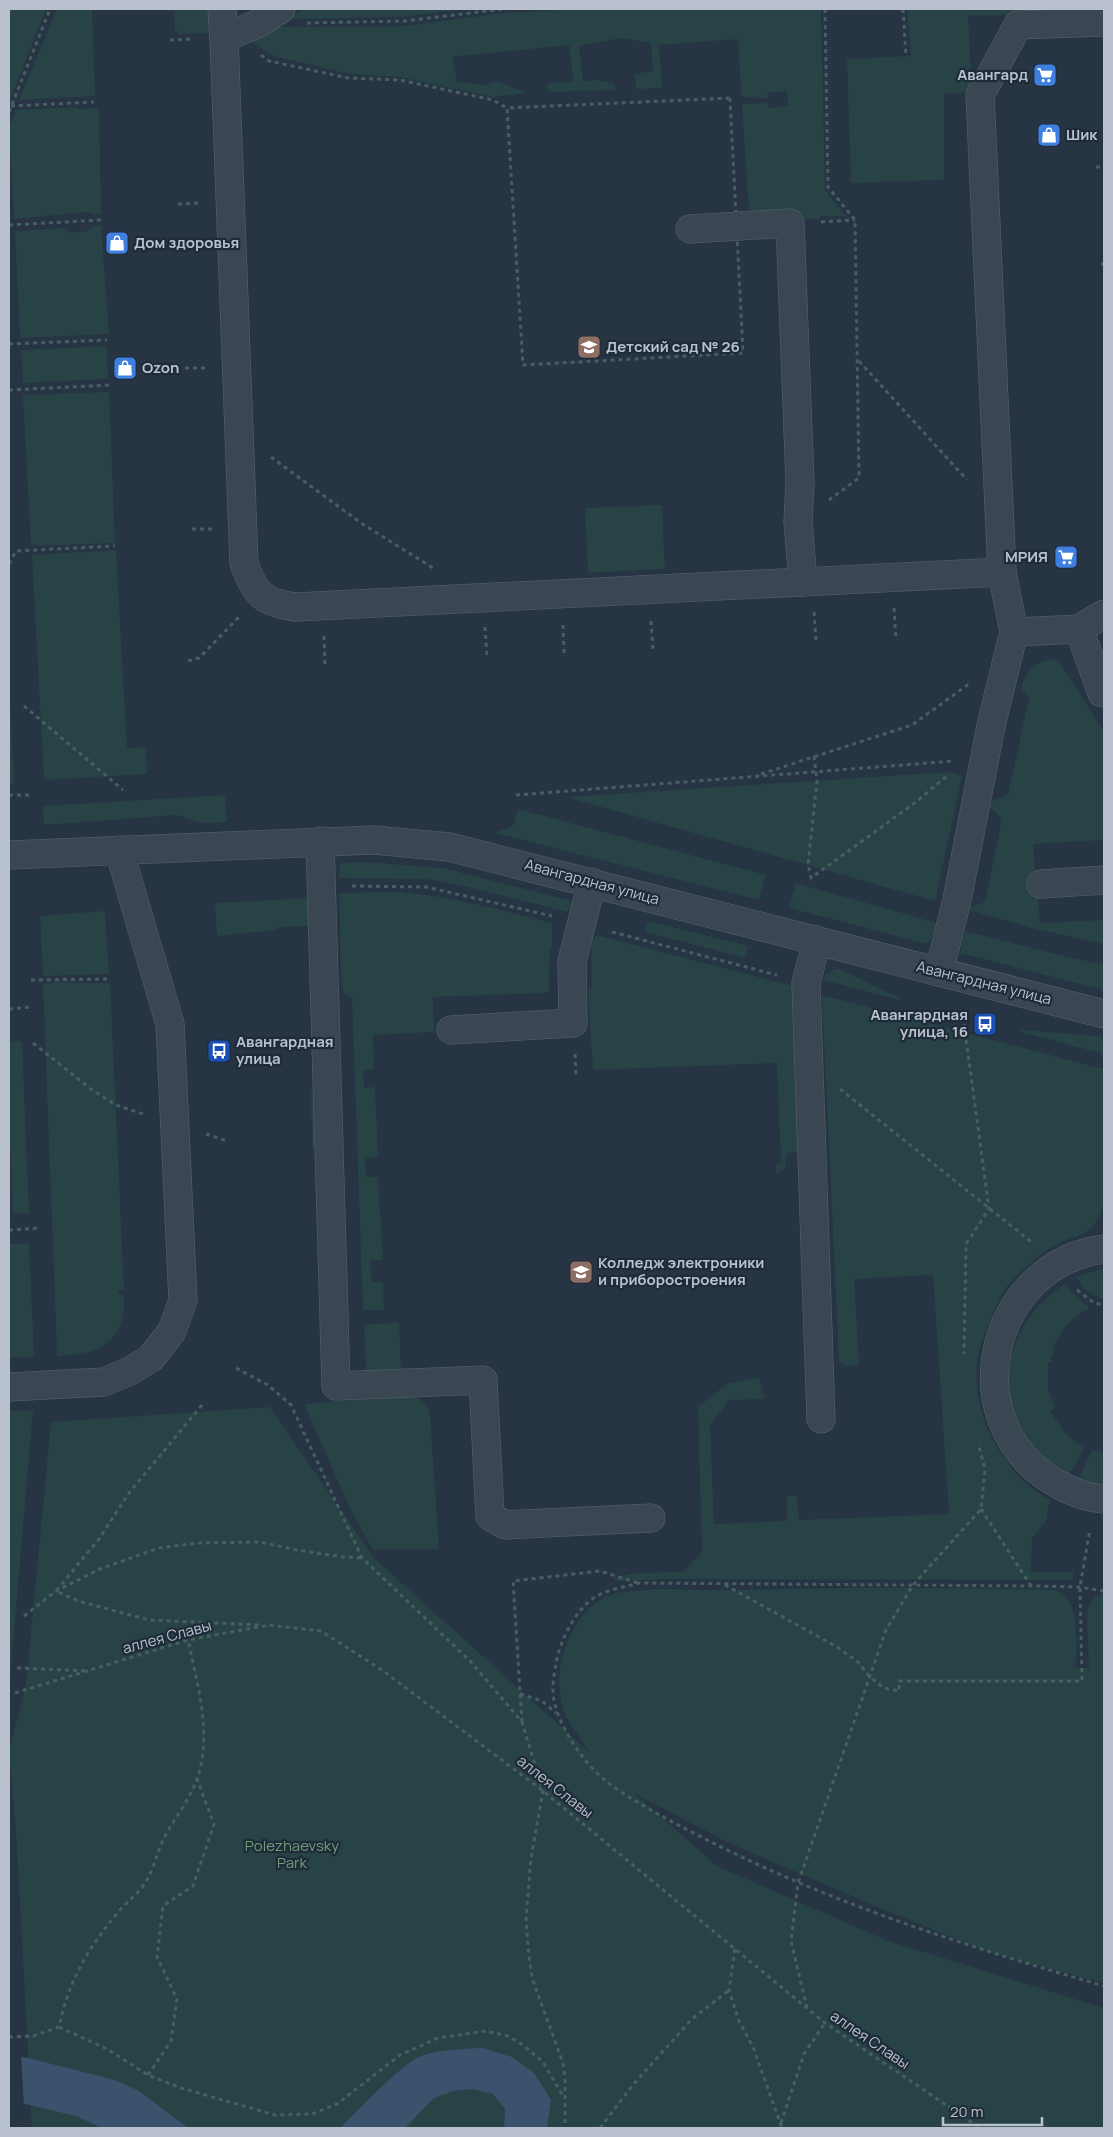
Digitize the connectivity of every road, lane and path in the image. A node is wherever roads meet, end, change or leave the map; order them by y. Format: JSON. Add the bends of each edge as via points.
{"nodes":[{"id":1,"x":50,"y":9,"type":"edge"},
{"id":2,"x":222,"y":9,"type":"edge"},
{"id":3,"x":504,"y":9,"type":"edge"},
{"id":4,"x":825,"y":9,"type":"edge"},
{"id":5,"x":903,"y":9,"type":"edge"},
{"id":6,"x":270,"y":16,"type":"edge"},
{"id":7,"x":1104,"y":22,"type":"edge"},
{"id":8,"x":224,"y":38,"type":"junction"},
{"id":9,"x":906,"y":56,"type":"dead end"},
{"id":10,"x":94,"y":102,"type":"dead end"},
{"id":11,"x":11,"y":106,"type":"junction"},
{"id":12,"x":507,"y":108,"type":"junction"},
{"id":13,"x":9,"y":112,"type":"edge"},
{"id":14,"x":1096,"y":167,"type":"dead end"},
{"id":15,"x":1104,"y":167,"type":"edge"},
{"id":16,"x":101,"y":220,"type":"dead end"},
{"id":17,"x":9,"y":225,"type":"edge"},
{"id":18,"x":736,"y":226,"type":"junction"},
{"id":19,"x":690,"y":229,"type":"dead end"},
{"id":20,"x":107,"y":340,"type":"dead end"},
{"id":21,"x":9,"y":344,"type":"edge"},
{"id":22,"x":858,"y":360,"type":"junction"},
{"id":23,"x":110,"y":385,"type":"dead end"},
{"id":24,"x":9,"y":390,"type":"edge"},
{"id":25,"x":239,"y":436,"type":"junction"},
{"id":26,"x":1000,"y":515,"type":"junction"},
{"id":27,"x":798,"y":522,"type":"junction"},
{"id":28,"x":115,"y":546,"type":"dead end"},
{"id":29,"x":9,"y":564,"type":"edge"},
{"id":30,"x":439,"y":572,"type":"dead end"},
{"id":31,"x":1002,"y":572,"type":"junction"},
{"id":32,"x":803,"y":582,"type":"junction"},
{"id":33,"x":263,"y":598,"type":"junction"},
{"id":34,"x":1104,"y":614,"type":"edge"},
{"id":35,"x":1079,"y":629,"type":"junction"},
{"id":36,"x":1014,"y":632,"type":"junction"},
{"id":37,"x":188,"y":661,"type":"dead end"},
{"id":38,"x":975,"y":679,"type":"dead end"},
{"id":39,"x":1102,"y":693,"type":"dead end"},
{"id":40,"x":24,"y":706,"type":"dead end"},
{"id":41,"x":814,"y":756,"type":"junction"},
{"id":42,"x":974,"y":764,"type":"junction"},
{"id":43,"x":816,"y":771,"type":"junction"},
{"id":44,"x":755,"y":776,"type":"junction"},
{"id":45,"x":123,"y":790,"type":"dead end"},
{"id":46,"x":29,"y":794,"type":"dead end"},
{"id":47,"x":516,"y":794,"type":"dead end"},
{"id":48,"x":9,"y":795,"type":"edge"},
{"id":49,"x":320,"y":841,"type":"junction"},
{"id":50,"x":119,"y":850,"type":"junction"},
{"id":51,"x":9,"y":855,"type":"edge"},
{"id":52,"x":1104,"y":880,"type":"edge"},
{"id":53,"x":592,"y":882,"type":"junction"},
{"id":54,"x":1041,"y":884,"type":"dead end"},
{"id":55,"x":817,"y":940,"type":"junction"},
{"id":56,"x":939,"y":972,"type":"junction"},
{"id":57,"x":110,"y":979,"type":"dead end"},
{"id":58,"x":31,"y":980,"type":"dead end"},
{"id":59,"x":32,"y":1008,"type":"dead end"},
{"id":60,"x":9,"y":1009,"type":"edge"},
{"id":61,"x":1104,"y":1014,"type":"edge"},
{"id":62,"x":964,"y":1024,"type":"dead end"},
{"id":63,"x":451,"y":1030,"type":"dead end"},
{"id":64,"x":33,"y":1043,"type":"dead end"},
{"id":65,"x":809,"y":1064,"type":"junction"},
{"id":66,"x":116,"y":1105,"type":"dead end"},
{"id":67,"x":989,"y":1209,"type":"junction"},
{"id":68,"x":985,"y":1216,"type":"dead end"},
{"id":69,"x":40,"y":1228,"type":"dead end"},
{"id":70,"x":9,"y":1230,"type":"edge"},
{"id":71,"x":1038,"y":1246,"type":"dead end"},
{"id":72,"x":1104,"y":1250,"type":"edge"},
{"id":73,"x":236,"y":1368,"type":"dead end"},
{"id":74,"x":9,"y":1387,"type":"edge"},
{"id":75,"x":202,"y":1404,"type":"dead end"},
{"id":76,"x":821,"y":1419,"type":"dead end"},
{"id":77,"x":1100,"y":1499,"type":"edge"},
{"id":78,"x":981,"y":1509,"type":"dead end"},
{"id":79,"x":651,"y":1518,"type":"dead end"},
{"id":80,"x":362,"y":1558,"type":"junction"},
{"id":81,"x":918,"y":1580,"type":"dead end"},
{"id":82,"x":639,"y":1583,"type":"junction"},
{"id":83,"x":724,"y":1584,"type":"junction"},
{"id":84,"x":913,"y":1585,"type":"junction"},
{"id":85,"x":1032,"y":1586,"type":"junction"},
{"id":86,"x":1080,"y":1587,"type":"junction"},
{"id":87,"x":56,"y":1591,"type":"junction"},
{"id":88,"x":1104,"y":1591,"type":"edge"},
{"id":89,"x":24,"y":1616,"type":"dead end"},
{"id":90,"x":268,"y":1625,"type":"junction"},
{"id":91,"x":188,"y":1640,"type":"junction"},
{"id":92,"x":17,"y":1668,"type":"dead end"},
{"id":93,"x":90,"y":1671,"type":"junction"},
{"id":94,"x":869,"y":1676,"type":"junction"},
{"id":95,"x":15,"y":1694,"type":"dead end"},
{"id":96,"x":520,"y":1694,"type":"junction"},
{"id":97,"x":556,"y":1712,"type":"junction"},
{"id":98,"x":522,"y":1722,"type":"junction"},
{"id":99,"x":197,"y":1779,"type":"junction"},
{"id":100,"x":543,"y":1791,"type":"junction"},
{"id":101,"x":798,"y":1883,"type":"junction"},
{"id":102,"x":735,"y":1949,"type":"junction"},
{"id":103,"x":1104,"y":1986,"type":"edge"},
{"id":104,"x":729,"y":1990,"type":"junction"},
{"id":105,"x":807,"y":2009,"type":"junction"},
{"id":106,"x":825,"y":2023,"type":"junction"},
{"id":107,"x":59,"y":2027,"type":"junction"},
{"id":108,"x":9,"y":2037,"type":"edge"},
{"id":109,"x":148,"y":2075,"type":"junction"},
{"id":110,"x":565,"y":2099,"type":"junction"},
{"id":111,"x":781,"y":2126,"type":"edge"},
{"id":112,"x":565,"y":2128,"type":"edge"},
{"id":113,"x":600,"y":2128,"type":"edge"},
{"id":114,"x":979,"y":2128,"type":"edge"}],
"edges":[{"from":1,"to":11,"type":"path"},
{"from":2,"to":8,"type":"street"},
{"from":3,"to":6,"type":"path","via":[[396,22]]},
{"from":4,"to":22,"type":"path","via":[[828,186],[855,220]]},
{"from":5,"to":9,"type":"path"},
{"from":6,"to":8,"type":"street"},
{"from":7,"to":26,"type":"street","via":[[1018,24],[980,95]]},
{"from":8,"to":12,"type":"path","via":[[247,45],[269,61],[348,78],[400,80],[493,100]]},
{"from":8,"to":25,"type":"street"},
{"from":10,"to":11,"type":"path"},
{"from":11,"to":13,"type":"path"},
{"from":12,"to":18,"type":"path","via":[[730,98]]},
{"from":12,"to":18,"type":"path","via":[[523,365],[743,353]]},
{"from":14,"to":15,"type":"path"},
{"from":16,"to":17,"type":"path"},
{"from":18,"to":19,"type":"street"},
{"from":18,"to":27,"type":"street","via":[[790,224],[800,483]]},
{"from":20,"to":21,"type":"path"},
{"from":22,"to":26,"type":"path"},
{"from":22,"to":27,"type":"path","via":[[860,478]]},
{"from":23,"to":24,"type":"path"},
{"from":25,"to":30,"type":"path","via":[[361,523]]},
{"from":25,"to":33,"type":"street","via":[[244,563],[250,582]]},
{"from":26,"to":31,"type":"street"},
{"from":27,"to":32,"type":"street"},
{"from":28,"to":29,"type":"path","via":[[16,551]]},
{"from":31,"to":32,"type":"street"},
{"from":31,"to":36,"type":"street"},
{"from":32,"to":33,"type":"street","via":[[296,607]]},
{"from":33,"to":37,"type":"path","via":[[238,618],[199,658]]},
{"from":34,"to":35,"type":"street"},
{"from":35,"to":36,"type":"street"},
{"from":35,"to":39,"type":"street"},
{"from":36,"to":42,"type":"street","via":[[992,721]]},
{"from":38,"to":41,"type":"path","via":[[912,725]]},
{"from":40,"to":45,"type":"path"},
{"from":41,"to":43,"type":"path"},
{"from":41,"to":44,"type":"path"},
{"from":42,"to":43,"type":"path","via":[[944,760]]},
{"from":42,"to":43,"type":"path","via":[[812,878],[808,865]]},
{"from":42,"to":56,"type":"street","via":[[957,900]]},
{"from":43,"to":44,"type":"path"},
{"from":44,"to":47,"type":"path"},
{"from":46,"to":48,"type":"path"},
{"from":49,"to":50,"type":"street","name":"Авангардная улица"},
{"from":49,"to":53,"type":"street","name":"Авангардная улица","via":[[374,840],[449,846]]},
{"from":49,"to":79,"type":"street","via":[[336,1386],[483,1380],[490,1516],[505,1525]]},
{"from":50,"to":51,"type":"street","name":"Авангардная улица"},
{"from":50,"to":74,"type":"street","via":[[170,1024],[183,1300],[172,1331],[151,1358],[130,1371],[104,1382]]},
{"from":52,"to":54,"type":"street"},
{"from":53,"to":55,"type":"street","name":"Авангардная улица"},
{"from":53,"to":63,"type":"street","via":[[572,961],[573,1023]]},
{"from":55,"to":56,"type":"street","name":"Авангардная улица"},
{"from":55,"to":65,"type":"street","via":[[806,983]]},
{"from":56,"to":61,"type":"street","name":"Авангардная улица"},
{"from":57,"to":58,"type":"path"},
{"from":59,"to":60,"type":"path"},
{"from":62,"to":67,"type":"path"},
{"from":64,"to":66,"type":"path"},
{"from":65,"to":67,"type":"path"},
{"from":65,"to":76,"type":"street"},
{"from":67,"to":68,"type":"path"},
{"from":67,"to":71,"type":"path"},
{"from":69,"to":70,"type":"path"},
{"from":72,"to":77,"type":"street","via":[[1088,1252],[1059,1263],[1034,1281],[1015,1304],[1001,1332],[994,1362],[995,1393],[1003,1423],[1018,1450],[1040,1472],[1066,1489]]},
{"from":73,"to":80,"type":"path","via":[[268,1386],[291,1405]]},
{"from":75,"to":87,"type":"path","via":[[129,1493],[99,1539]]},
{"from":77,"to":86,"type":"path"},
{"from":78,"to":85,"type":"path"},
{"from":80,"to":87,"type":"path","via":[[343,1558],[260,1542],[198,1543],[159,1548],[100,1569]]},
{"from":80,"to":98,"type":"path","via":[[470,1661]]},
{"from":81,"to":84,"type":"path"},
{"from":82,"to":83,"type":"path"},
{"from":82,"to":96,"type":"path","via":[[600,1571],[513,1581]]},
{"from":82,"to":97,"type":"path","via":[[594,1597],[582,1608],[558,1651],[552,1688]]},
{"from":83,"to":84,"type":"path"},
{"from":83,"to":94,"type":"path","via":[[837,1647],[858,1662]]},
{"from":84,"to":85,"type":"path"},
{"from":84,"to":94,"type":"path","via":[[886,1630]]},
{"from":85,"to":86,"type":"path"},
{"from":86,"to":88,"type":"path"},
{"from":86,"to":94,"type":"path","via":[[1082,1681],[899,1681],[899,1691],[884,1688]]},
{"from":87,"to":89,"type":"path"},
{"from":87,"to":90,"type":"path","via":[[78,1601],[149,1620]]},
{"from":90,"to":91,"type":"path","name":"аллея Славы"},
{"from":90,"to":100,"type":"path","name":"аллея Славы","via":[[321,1631],[382,1670]]},
{"from":91,"to":93,"type":"path","name":"аллея Славы"},
{"from":91,"to":99,"type":"path","via":[[203,1727],[202,1758]]},
{"from":92,"to":93,"type":"path"},
{"from":93,"to":95,"type":"path","name":"аллея Славы"},
{"from":94,"to":101,"type":"path"},
{"from":96,"to":97,"type":"path","via":[[542,1701]]},
{"from":96,"to":98,"type":"path"},
{"from":97,"to":101,"type":"path","via":[[570,1739],[606,1781],[682,1827]]},
{"from":98,"to":100,"type":"path"},
{"from":99,"to":107,"type":"path","via":[[163,1841],[153,1870],[100,1935],[76,1974],[66,1996]]},
{"from":99,"to":109,"type":"path","via":[[214,1824],[193,1886],[163,1906],[157,1957],[177,1999],[171,2041]]},
{"from":100,"to":102,"type":"path","name":"аллея Славы"},
{"from":100,"to":110,"type":"path","via":[[531,1858],[526,1918],[528,1947],[532,1978],[563,2063]]},
{"from":101,"to":103,"type":"path","via":[[895,1922]]},
{"from":101,"to":105,"type":"path","via":[[791,1941]]},
{"from":102,"to":104,"type":"path"},
{"from":102,"to":105,"type":"path","name":"аллея Славы"},
{"from":104,"to":111,"type":"path"},
{"from":104,"to":113,"type":"path","via":[[692,2019],[632,2086]]},
{"from":105,"to":106,"type":"path","name":"аллея Славы"},
{"from":106,"to":111,"type":"path","via":[[804,2054]]},
{"from":106,"to":114,"type":"path","name":"аллея Славы"},
{"from":107,"to":108,"type":"path","via":[[33,2036]]},
{"from":107,"to":109,"type":"path","via":[[107,2049]]},
{"from":109,"to":110,"type":"path","via":[[275,2116],[312,2114],[337,2104],[400,2054],[438,2038],[486,2032],[508,2036],[523,2045],[543,2062]]},
{"from":110,"to":112,"type":"path"}]}
